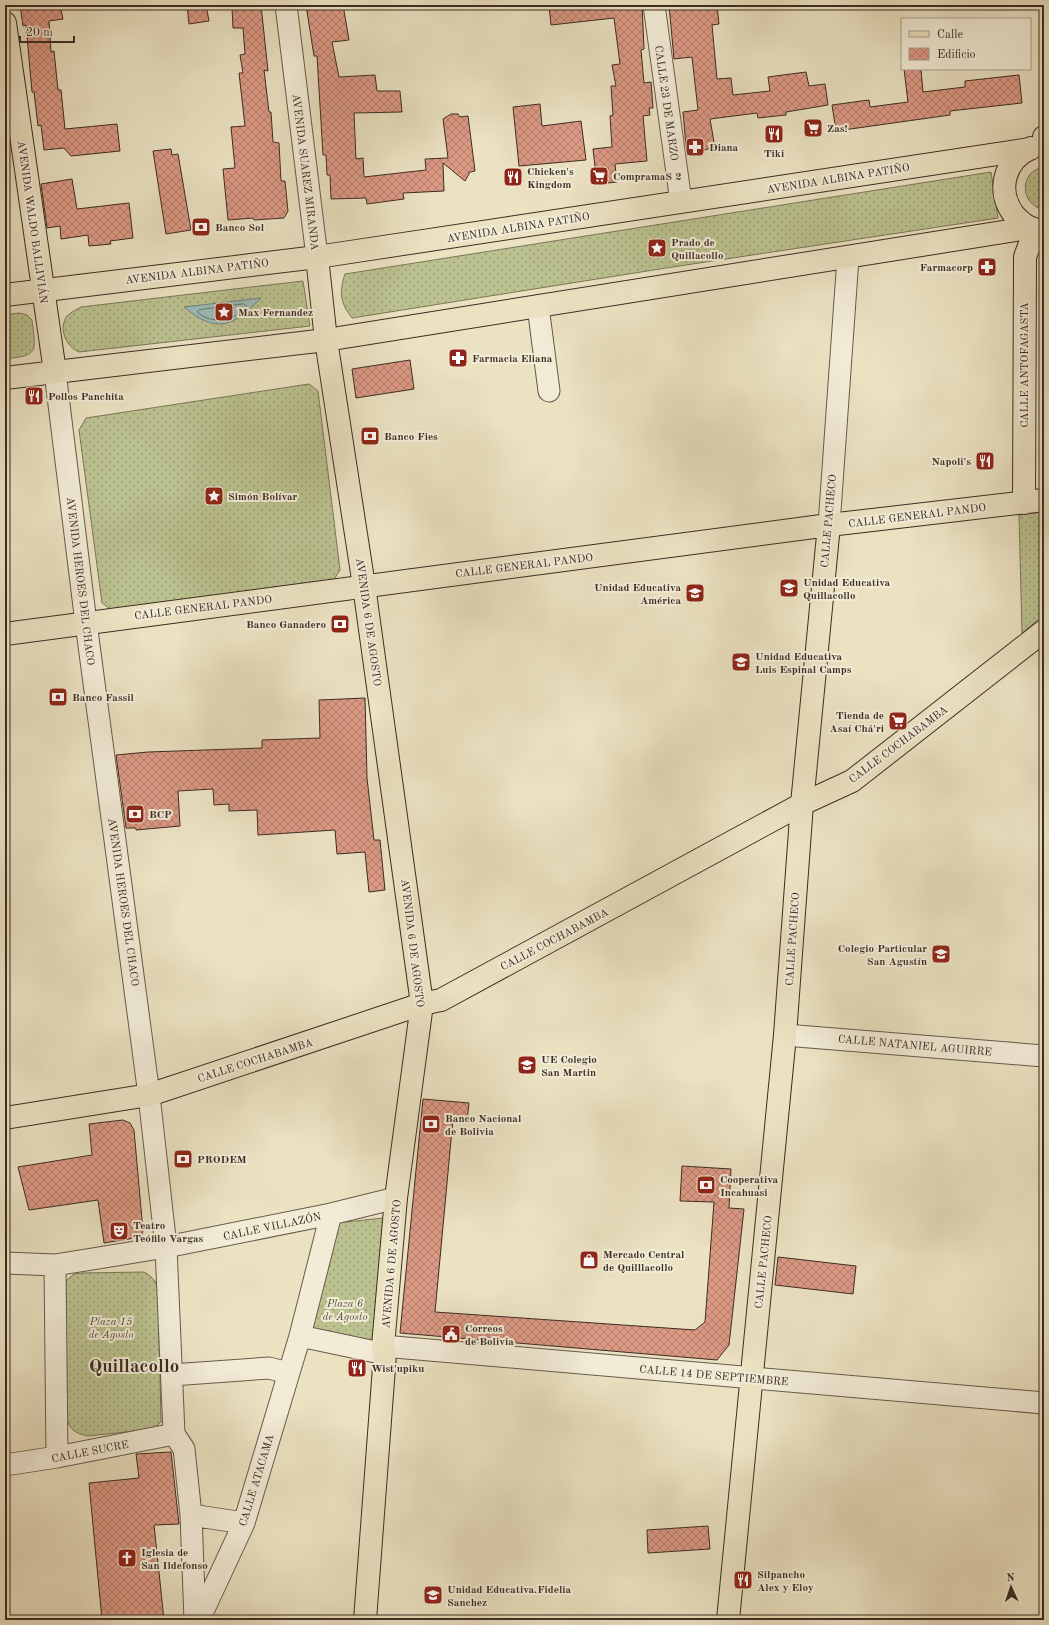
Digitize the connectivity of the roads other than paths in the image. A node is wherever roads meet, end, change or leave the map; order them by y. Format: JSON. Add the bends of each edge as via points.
{"nodes":[{"id":1,"x":286,"y":5,"type":"edge"},
{"id":2,"x":654,"y":5,"type":"edge"},
{"id":3,"x":5,"y":24,"type":"edge"},
{"id":4,"x":1040,"y":144,"type":"edge"},
{"id":5,"x":681,"y":202,"type":"junction"},
{"id":6,"x":1036,"y":230,"type":"edge"},
{"id":7,"x":317,"y":257,"type":"junction"},
{"id":8,"x":848,"y":258,"type":"junction"},
{"id":9,"x":42,"y":290,"type":"junction"},
{"id":10,"x":5,"y":295,"type":"edge"},
{"id":11,"x":538,"y":306,"type":"junction"},
{"id":12,"x":326,"y":340,"type":"junction"},
{"id":13,"x":55,"y":372,"type":"junction"},
{"id":14,"x":5,"y":378,"type":"edge"},
{"id":15,"x":549,"y":391,"type":"dead end"},
{"id":16,"x":1034,"y":501,"type":"edge"},
{"id":17,"x":828,"y":526,"type":"junction"},
{"id":18,"x":364,"y":586,"type":"junction"},
{"id":19,"x":86,"y":623,"type":"junction"},
{"id":20,"x":1044,"y":631,"type":"edge"},
{"id":21,"x":5,"y":634,"type":"edge"},
{"id":22,"x":802,"y":804,"type":"junction"},
{"id":23,"x":422,"y":1004,"type":"junction"},
{"id":24,"x":785,"y":1035,"type":"junction"},
{"id":25,"x":1044,"y":1056,"type":"edge"},
{"id":26,"x":149,"y":1095,"type":"junction"},
{"id":27,"x":5,"y":1118,"type":"edge"},
{"id":28,"x":396,"y":1198,"type":"junction"},
{"id":29,"x":331,"y":1214,"type":"junction"},
{"id":30,"x":166,"y":1247,"type":"junction"},
{"id":31,"x":5,"y":1263,"type":"edge"},
{"id":32,"x":55,"y":1265,"type":"junction"},
{"id":33,"x":300,"y":1336,"type":"junction"},
{"id":34,"x":384,"y":1350,"type":"junction"},
{"id":35,"x":288,"y":1373,"type":"junction"},
{"id":36,"x":172,"y":1375,"type":"junction"},
{"id":37,"x":752,"y":1378,"type":"junction"},
{"id":38,"x":1044,"y":1403,"type":"edge"},
{"id":39,"x":174,"y":1434,"type":"junction"},
{"id":40,"x":57,"y":1457,"type":"junction"},
{"id":41,"x":5,"y":1465,"type":"edge"},
{"id":42,"x":191,"y":1515,"type":"junction"},
{"id":43,"x":244,"y":1523,"type":"junction"},
{"id":44,"x":195,"y":1620,"type":"edge"},
{"id":45,"x":199,"y":1620,"type":"edge"},
{"id":46,"x":365,"y":1620,"type":"edge"},
{"id":47,"x":728,"y":1620,"type":"edge"}],
"edges":[{"from":1,"to":7,"type":"street","name":"AVENIDA SUAREZ MIRANDA"},
{"from":2,"to":5,"type":"street","name":"CALLE 23 DE MARZO"},
{"from":3,"to":9,"type":"main road","name":"AVENIDA WALDO BALLIVIÁN"},
{"from":4,"to":5,"type":"main road","name":"AVENIDA ALBINA PATIÑO"},
{"from":4,"to":6,"type":"main road","via":[[1018,156],[1009,167],[1004,180],[1004,194],[1009,208],[1017,219]]},
{"from":5,"to":7,"type":"main road","name":"AVENIDA ALBINA PATIÑO"},
{"from":6,"to":8,"type":"main road"},
{"from":6,"to":16,"type":"main road","name":"CALLE ANTOFAGASTA","via":[[1025,257]]},
{"from":7,"to":9,"type":"main road","name":"AVENIDA ALBINA PATIÑO"},
{"from":7,"to":12,"type":"main road","name":"AVENIDA SUAREZ MIRANDA"},
{"from":8,"to":11,"type":"main road"},
{"from":8,"to":17,"type":"street","name":"CALLE PACHECO"},
{"from":9,"to":10,"type":"main road","name":"AVENIDA ALBINA PATIÑO"},
{"from":9,"to":13,"type":"main road","name":"AVENIDA WALDO BALLIVIÁN"},
{"from":11,"to":12,"type":"main road"},
{"from":11,"to":15,"type":"street"},
{"from":12,"to":13,"type":"main road"},
{"from":12,"to":18,"type":"main road","name":"AVENIDA 6 DE AGOSTO"},
{"from":13,"to":14,"type":"main road"},
{"from":13,"to":19,"type":"street","name":"AVENIDA HEROES DEL CHACO"},
{"from":16,"to":17,"type":"main road","name":"CALLE GENERAL PANDO"},
{"from":17,"to":18,"type":"main road","name":"CALLE GENERAL PANDO"},
{"from":17,"to":22,"type":"main road","name":"CALLE PACHECO"},
{"from":18,"to":19,"type":"main road","name":"CALLE GENERAL PANDO"},
{"from":18,"to":23,"type":"main road","name":"AVENIDA 6 DE AGOSTO"},
{"from":19,"to":21,"type":"main road","name":"CALLE GENERAL PANDO"},
{"from":19,"to":26,"type":"street","name":"AVENIDA HEROES DEL CHACO"},
{"from":20,"to":22,"type":"main road","name":"CALLE COCHABAMBA","via":[[852,781]]},
{"from":22,"to":23,"type":"main road","name":"CALLE COCHABAMBA","via":[[441,1000]]},
{"from":22,"to":24,"type":"main road","name":"CALLE PACHECO"},
{"from":23,"to":26,"type":"main road","name":"CALLE COCHABAMBA"},
{"from":23,"to":28,"type":"main road","name":"AVENIDA 6 DE AGOSTO"},
{"from":24,"to":25,"type":"street","name":"CALLE NATANIEL AGUIRRE"},
{"from":24,"to":37,"type":"main road","name":"CALLE PACHECO"},
{"from":26,"to":27,"type":"main road","name":"CALLE COCHABAMBA"},
{"from":26,"to":30,"type":"street","name":"AVENIDA HEROES DEL CHACO"},
{"from":28,"to":29,"type":"street","name":"CALLE VILLAZÓN"},
{"from":28,"to":34,"type":"main road","name":"AVENIDA 6 DE AGOSTO"},
{"from":29,"to":30,"type":"street","name":"CALLE VILLAZÓN"},
{"from":29,"to":33,"type":"street","name":"CALLE ATACAMA"},
{"from":30,"to":32,"type":"street","name":"CALLE VILLAZÓN"},
{"from":30,"to":36,"type":"street","name":"AVENIDA HEROES DEL CHACO"},
{"from":31,"to":32,"type":"street","name":"CALLE VILLAZÓN"},
{"from":32,"to":40,"type":"street"},
{"from":33,"to":34,"type":"street","name":"CALLE 14 DE SEPTIEMBRE"},
{"from":33,"to":35,"type":"street","name":"CALLE ATACAMA"},
{"from":34,"to":37,"type":"street","name":"CALLE 14 DE SEPTIEMBRE"},
{"from":34,"to":46,"type":"main road","name":"AVENIDA 6 DE AGOSTO"},
{"from":35,"to":36,"type":"street","via":[[269,1368]]},
{"from":35,"to":43,"type":"street","name":"CALLE ATACAMA"},
{"from":36,"to":39,"type":"street","name":"AVENIDA HEROES DEL CHACO"},
{"from":37,"to":38,"type":"street","name":"CALLE 14 DE SEPTIEMBRE"},
{"from":37,"to":47,"type":"main road","name":"CALLE PACHECO"},
{"from":39,"to":40,"type":"street","name":"CALLE SUCRE"},
{"from":39,"to":42,"type":"street","via":[[184,1448]]},
{"from":40,"to":41,"type":"street","name":"CALLE SUCRE"},
{"from":42,"to":43,"type":"street"},
{"from":42,"to":44,"type":"street"},
{"from":43,"to":45,"type":"street","name":"CALLE ATACAMA"}]}
